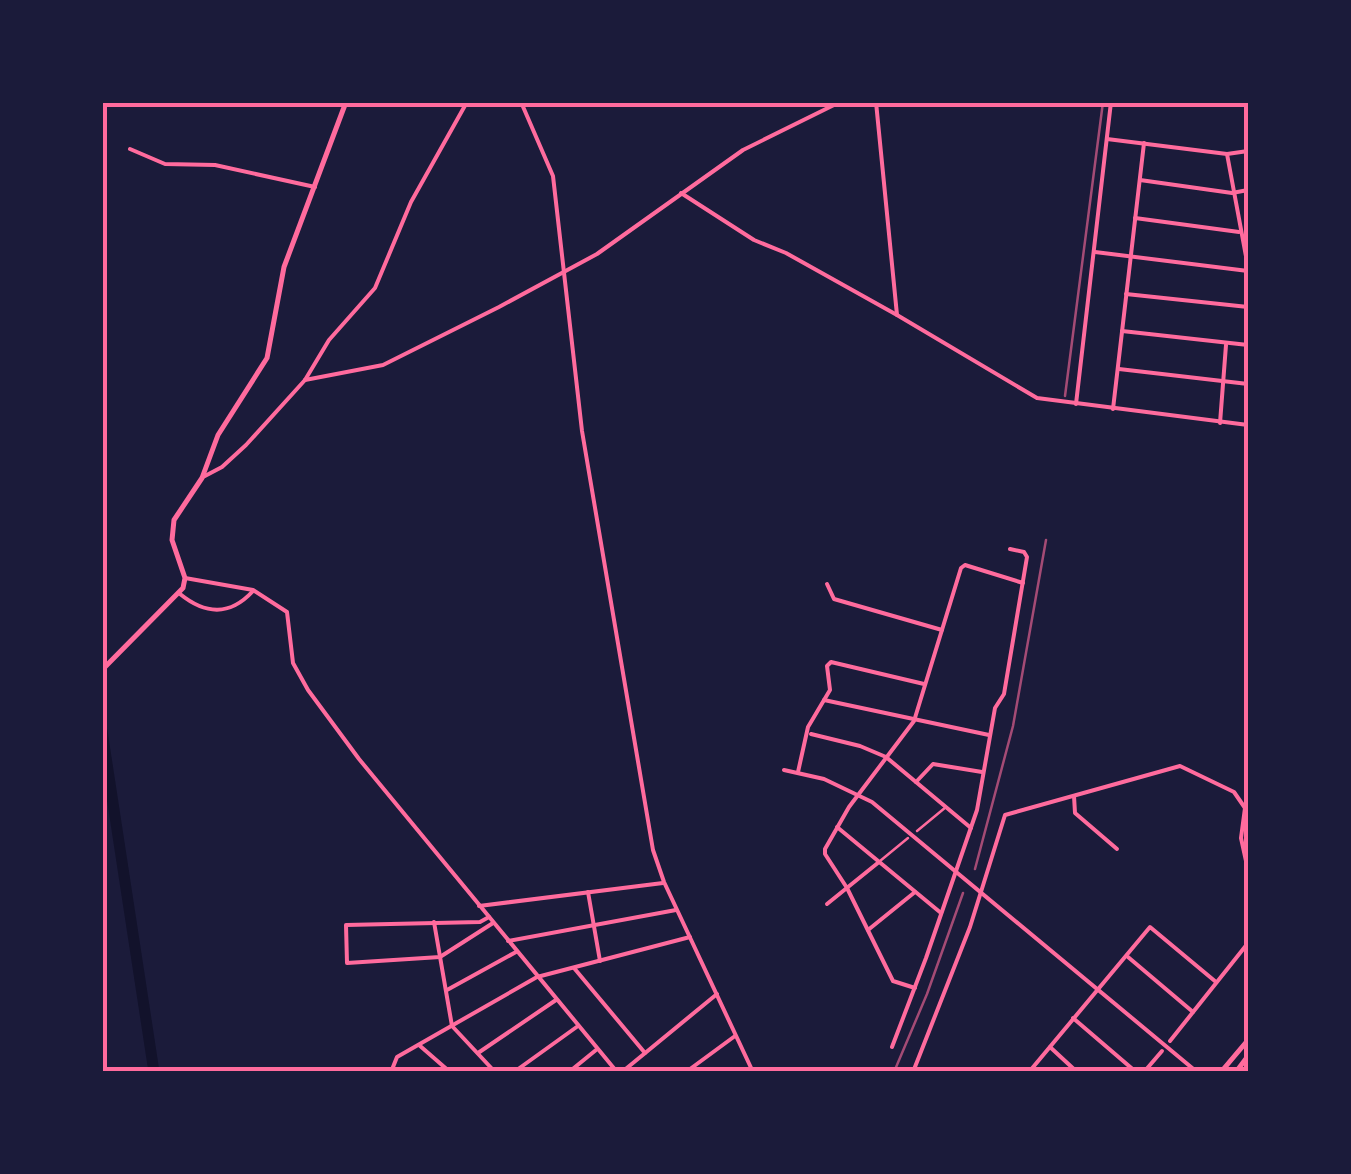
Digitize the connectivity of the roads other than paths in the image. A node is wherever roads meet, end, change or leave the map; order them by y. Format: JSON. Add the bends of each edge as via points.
{"nodes":[{"id":1,"x":346,"y":102,"type":"edge"},
{"id":2,"x":467,"y":102,"type":"edge"},
{"id":3,"x":521,"y":102,"type":"edge"},
{"id":4,"x":840,"y":102,"type":"edge"},
{"id":5,"x":876,"y":102,"type":"edge"},
{"id":6,"x":1111,"y":102,"type":"edge"},
{"id":7,"x":1108,"y":138,"type":"junction"},
{"id":8,"x":1144,"y":143,"type":"junction"},
{"id":9,"x":130,"y":150,"type":"dead end"},
{"id":10,"x":1248,"y":151,"type":"edge"},
{"id":11,"x":1226,"y":154,"type":"junction"},
{"id":12,"x":1140,"y":180,"type":"junction"},
{"id":13,"x":315,"y":188,"type":"junction"},
{"id":14,"x":1248,"y":190,"type":"edge"},
{"id":15,"x":681,"y":193,"type":"junction"},
{"id":16,"x":1232,"y":193,"type":"junction"},
{"id":17,"x":1135,"y":218,"type":"junction"},
{"id":18,"x":1240,"y":232,"type":"junction"},
{"id":19,"x":1095,"y":252,"type":"junction"},
{"id":20,"x":1130,"y":256,"type":"junction"},
{"id":21,"x":1248,"y":269,"type":"edge"},
{"id":22,"x":565,"y":272,"type":"junction"},
{"id":23,"x":1126,"y":294,"type":"junction"},
{"id":24,"x":1248,"y":307,"type":"edge"},
{"id":25,"x":897,"y":315,"type":"junction"},
{"id":26,"x":1122,"y":331,"type":"junction"},
{"id":27,"x":1226,"y":345,"type":"junction"},
{"id":28,"x":1248,"y":346,"type":"edge"},
{"id":29,"x":1118,"y":369,"type":"junction"},
{"id":30,"x":306,"y":380,"type":"junction"},
{"id":31,"x":1224,"y":383,"type":"junction"},
{"id":32,"x":1248,"y":384,"type":"edge"},
{"id":33,"x":1076,"y":404,"type":"junction"},
{"id":34,"x":1113,"y":409,"type":"junction"},
{"id":35,"x":1220,"y":423,"type":"junction"},
{"id":36,"x":1248,"y":424,"type":"edge"},
{"id":37,"x":202,"y":478,"type":"junction"},
{"id":38,"x":1010,"y":550,"type":"dead end"},
{"id":39,"x":185,"y":578,"type":"junction"},
{"id":40,"x":1023,"y":582,"type":"junction"},
{"id":41,"x":827,"y":584,"type":"dead end"},
{"id":42,"x":253,"y":590,"type":"junction"},
{"id":43,"x":180,"y":594,"type":"junction"},
{"id":44,"x":942,"y":630,"type":"junction"},
{"id":45,"x":102,"y":670,"type":"edge"},
{"id":46,"x":925,"y":684,"type":"junction"},
{"id":47,"x":824,"y":700,"type":"junction"},
{"id":48,"x":914,"y":721,"type":"junction"},
{"id":49,"x":810,"y":734,"type":"dead end"},
{"id":50,"x":989,"y":735,"type":"junction"},
{"id":51,"x":886,"y":757,"type":"junction"},
{"id":52,"x":784,"y":770,"type":"dead end"},
{"id":53,"x":798,"y":772,"type":"junction"},
{"id":54,"x":982,"y":772,"type":"junction"},
{"id":55,"x":916,"y":782,"type":"junction"},
{"id":56,"x":858,"y":794,"type":"junction"},
{"id":57,"x":1074,"y":796,"type":"junction"},
{"id":58,"x":946,"y":807,"type":"junction"},
{"id":59,"x":837,"y":827,"type":"junction"},
{"id":60,"x":971,"y":828,"type":"junction"},
{"id":61,"x":917,"y":831,"type":"dead end"},
{"id":62,"x":908,"y":838,"type":"dead end"},
{"id":63,"x":1117,"y":849,"type":"dead end"},
{"id":64,"x":879,"y":862,"type":"junction"},
{"id":65,"x":1248,"y":870,"type":"edge"},
{"id":66,"x":956,"y":871,"type":"junction"},
{"id":67,"x":664,"y":882,"type":"junction"},
{"id":68,"x":847,"y":888,"type":"junction"},
{"id":69,"x":588,"y":892,"type":"junction"},
{"id":70,"x":916,"y":892,"type":"junction"},
{"id":71,"x":982,"y":892,"type":"junction"},
{"id":72,"x":827,"y":904,"type":"dead end"},
{"id":73,"x":479,"y":906,"type":"junction"},
{"id":74,"x":677,"y":910,"type":"junction"},
{"id":75,"x":942,"y":914,"type":"junction"},
{"id":76,"x":489,"y":917,"type":"junction"},
{"id":77,"x":434,"y":922,"type":"junction"},
{"id":78,"x":494,"y":923,"type":"junction"},
{"id":79,"x":594,"y":925,"type":"junction"},
{"id":80,"x":868,"y":930,"type":"junction"},
{"id":81,"x":690,"y":936,"type":"junction"},
{"id":82,"x":508,"y":941,"type":"junction"},
{"id":83,"x":1248,"y":943,"type":"edge"},
{"id":84,"x":516,"y":952,"type":"junction"},
{"id":85,"x":1126,"y":956,"type":"junction"},
{"id":86,"x":440,"y":957,"type":"junction"},
{"id":87,"x":600,"y":961,"type":"junction"},
{"id":88,"x":574,"y":968,"type":"junction"},
{"id":89,"x":537,"y":978,"type":"junction"},
{"id":90,"x":1216,"y":982,"type":"junction"},
{"id":91,"x":915,"y":988,"type":"junction"},
{"id":92,"x":1098,"y":989,"type":"junction"},
{"id":93,"x":446,"y":990,"type":"junction"},
{"id":94,"x":716,"y":994,"type":"junction"},
{"id":95,"x":556,"y":1000,"type":"junction"},
{"id":96,"x":1193,"y":1012,"type":"junction"},
{"id":97,"x":1074,"y":1018,"type":"junction"},
{"id":98,"x":452,"y":1026,"type":"junction"},
{"id":99,"x":578,"y":1026,"type":"junction"},
{"id":100,"x":737,"y":1035,"type":"junction"},
{"id":101,"x":1248,"y":1040,"type":"edge"},
{"id":102,"x":1170,"y":1041,"type":"dead end"},
{"id":103,"x":418,"y":1045,"type":"junction"},
{"id":104,"x":892,"y":1047,"type":"dead end"},
{"id":105,"x":1050,"y":1047,"type":"junction"},
{"id":106,"x":598,"y":1049,"type":"junction"},
{"id":107,"x":1162,"y":1052,"type":"dead end"},
{"id":108,"x":478,"y":1053,"type":"junction"},
{"id":109,"x":645,"y":1053,"type":"junction"},
{"id":110,"x":1248,"y":1056,"type":"edge"},
{"id":111,"x":392,"y":1071,"type":"edge"},
{"id":112,"x":517,"y":1071,"type":"edge"},
{"id":113,"x":450,"y":1072,"type":"edge"},
{"id":114,"x":495,"y":1072,"type":"edge"},
{"id":115,"x":568,"y":1072,"type":"edge"},
{"id":116,"x":619,"y":1072,"type":"edge"},
{"id":117,"x":686,"y":1072,"type":"edge"},
{"id":118,"x":754,"y":1072,"type":"edge"},
{"id":119,"x":913,"y":1072,"type":"edge"},
{"id":120,"x":1029,"y":1072,"type":"edge"},
{"id":121,"x":1077,"y":1072,"type":"edge"},
{"id":122,"x":1136,"y":1072,"type":"edge"},
{"id":123,"x":1144,"y":1072,"type":"edge"},
{"id":124,"x":1196,"y":1072,"type":"edge"},
{"id":125,"x":1221,"y":1072,"type":"edge"},
{"id":126,"x":1236,"y":1072,"type":"edge"}],
"edges":[{"from":1,"to":13,"type":"main road"},
{"from":2,"to":30,"type":"street","via":[[411,202],[375,288],[329,340]]},
{"from":3,"to":22,"type":"street","via":[[553,176]]},
{"from":4,"to":15,"type":"street","via":[[744,150]]},
{"from":5,"to":25,"type":"street"},
{"from":6,"to":7,"type":"street"},
{"from":7,"to":8,"type":"street"},
{"from":7,"to":19,"type":"street"},
{"from":8,"to":11,"type":"street"},
{"from":8,"to":12,"type":"street"},
{"from":9,"to":13,"type":"street","via":[[165,164],[215,165]]},
{"from":10,"to":11,"type":"street"},
{"from":11,"to":16,"type":"street"},
{"from":12,"to":16,"type":"street"},
{"from":12,"to":17,"type":"street"},
{"from":13,"to":37,"type":"main road","via":[[284,267],[268,358],[218,435]]},
{"from":14,"to":16,"type":"street"},
{"from":15,"to":22,"type":"street"},
{"from":15,"to":25,"type":"street","via":[[754,240]]},
{"from":16,"to":18,"type":"street"},
{"from":17,"to":18,"type":"street"},
{"from":17,"to":20,"type":"street"},
{"from":18,"to":21,"type":"street"},
{"from":19,"to":20,"type":"street"},
{"from":19,"to":33,"type":"street"},
{"from":20,"to":21,"type":"street"},
{"from":20,"to":23,"type":"street"},
{"from":22,"to":30,"type":"street","via":[[383,365]]},
{"from":22,"to":67,"type":"street","via":[[589,474],[648,825]]},
{"from":23,"to":24,"type":"street"},
{"from":23,"to":26,"type":"street"},
{"from":25,"to":33,"type":"street","via":[[1036,398]]},
{"from":26,"to":27,"type":"street"},
{"from":26,"to":29,"type":"street"},
{"from":27,"to":28,"type":"street"},
{"from":27,"to":31,"type":"street"},
{"from":29,"to":31,"type":"street"},
{"from":29,"to":34,"type":"street"},
{"from":30,"to":37,"type":"street","via":[[246,445]]},
{"from":31,"to":32,"type":"street"},
{"from":31,"to":35,"type":"street"},
{"from":33,"to":34,"type":"street"},
{"from":34,"to":35,"type":"street"},
{"from":35,"to":36,"type":"street"},
{"from":37,"to":39,"type":"main road","via":[[172,528]]},
{"from":38,"to":40,"type":"street","via":[[1027,557]]},
{"from":39,"to":42,"type":"street"},
{"from":39,"to":43,"type":"main road"},
{"from":40,"to":44,"type":"street","via":[[965,565]]},
{"from":40,"to":50,"type":"street","via":[[1004,694]]},
{"from":41,"to":44,"type":"street","via":[[834,599]]},
{"from":42,"to":43,"type":"street","via":[[221,611],[200,608]]},
{"from":42,"to":73,"type":"street","via":[[287,612],[293,663],[302,680]]},
{"from":43,"to":45,"type":"main road"},
{"from":44,"to":46,"type":"street"},
{"from":46,"to":47,"type":"street","via":[[831,662]]},
{"from":46,"to":48,"type":"street"},
{"from":47,"to":48,"type":"street"},
{"from":47,"to":53,"type":"street","via":[[808,727]]},
{"from":48,"to":50,"type":"street"},
{"from":48,"to":51,"type":"street"},
{"from":49,"to":51,"type":"street"},
{"from":50,"to":54,"type":"street"},
{"from":51,"to":55,"type":"street"},
{"from":51,"to":56,"type":"street"},
{"from":52,"to":53,"type":"street"},
{"from":53,"to":56,"type":"street"},
{"from":54,"to":55,"type":"street","via":[[933,764]]},
{"from":54,"to":60,"type":"street"},
{"from":55,"to":58,"type":"street"},
{"from":56,"to":59,"type":"street"},
{"from":56,"to":66,"type":"street"},
{"from":57,"to":63,"type":"street","via":[[1075,813]]},
{"from":57,"to":65,"type":"street","via":[[1180,766],[1234,792],[1245,808],[1241,838]]},
{"from":57,"to":71,"type":"street","via":[[1004,816]]},
{"from":58,"to":60,"type":"street"},
{"from":58,"to":61,"type":"street"},
{"from":59,"to":64,"type":"street"},
{"from":59,"to":68,"type":"street","via":[[825,854]]},
{"from":60,"to":66,"type":"street"},
{"from":62,"to":64,"type":"street"},
{"from":64,"to":68,"type":"street"},
{"from":64,"to":70,"type":"street"},
{"from":66,"to":71,"type":"street"},
{"from":66,"to":75,"type":"street"},
{"from":67,"to":69,"type":"street"},
{"from":67,"to":74,"type":"street"},
{"from":68,"to":72,"type":"street"},
{"from":68,"to":80,"type":"street"},
{"from":69,"to":73,"type":"street"},
{"from":69,"to":79,"type":"street"},
{"from":70,"to":75,"type":"street"},
{"from":70,"to":80,"type":"street"},
{"from":71,"to":92,"type":"street"},
{"from":71,"to":119,"type":"street"},
{"from":73,"to":76,"type":"street"},
{"from":74,"to":79,"type":"street"},
{"from":74,"to":81,"type":"street"},
{"from":75,"to":91,"type":"street"},
{"from":76,"to":77,"type":"street"},
{"from":76,"to":78,"type":"street"},
{"from":77,"to":86,"type":"street"},
{"from":77,"to":86,"type":"street","via":[[346,925],[347,963]]},
{"from":78,"to":82,"type":"street"},
{"from":78,"to":86,"type":"street"},
{"from":79,"to":82,"type":"street"},
{"from":79,"to":87,"type":"street"},
{"from":80,"to":91,"type":"street","via":[[893,981]]},
{"from":81,"to":87,"type":"street"},
{"from":81,"to":94,"type":"street"},
{"from":82,"to":84,"type":"street"},
{"from":83,"to":90,"type":"street"},
{"from":84,"to":89,"type":"street"},
{"from":84,"to":93,"type":"street"},
{"from":85,"to":90,"type":"street","via":[[1150,927]]},
{"from":85,"to":92,"type":"street"},
{"from":85,"to":96,"type":"street"},
{"from":86,"to":93,"type":"street"},
{"from":87,"to":88,"type":"street"},
{"from":88,"to":89,"type":"street"},
{"from":88,"to":109,"type":"street"},
{"from":89,"to":95,"type":"street"},
{"from":89,"to":98,"type":"street"},
{"from":90,"to":96,"type":"street"},
{"from":91,"to":104,"type":"street"},
{"from":92,"to":97,"type":"street"},
{"from":92,"to":124,"type":"street"},
{"from":93,"to":98,"type":"street"},
{"from":94,"to":100,"type":"street"},
{"from":94,"to":109,"type":"street"},
{"from":95,"to":99,"type":"street"},
{"from":95,"to":108,"type":"street"},
{"from":96,"to":102,"type":"street"},
{"from":97,"to":105,"type":"street"},
{"from":97,"to":122,"type":"street"},
{"from":98,"to":103,"type":"street"},
{"from":98,"to":108,"type":"street"},
{"from":99,"to":106,"type":"street"},
{"from":99,"to":112,"type":"street"},
{"from":100,"to":117,"type":"street"},
{"from":100,"to":118,"type":"street"},
{"from":101,"to":125,"type":"main road"},
{"from":103,"to":111,"type":"street","via":[[397,1056]]},
{"from":103,"to":113,"type":"street"},
{"from":105,"to":120,"type":"street"},
{"from":105,"to":121,"type":"street"},
{"from":106,"to":115,"type":"street"},
{"from":106,"to":116,"type":"street"},
{"from":107,"to":123,"type":"street"},
{"from":108,"to":114,"type":"street"},
{"from":109,"to":116,"type":"street"},
{"from":110,"to":126,"type":"main road"}]}
